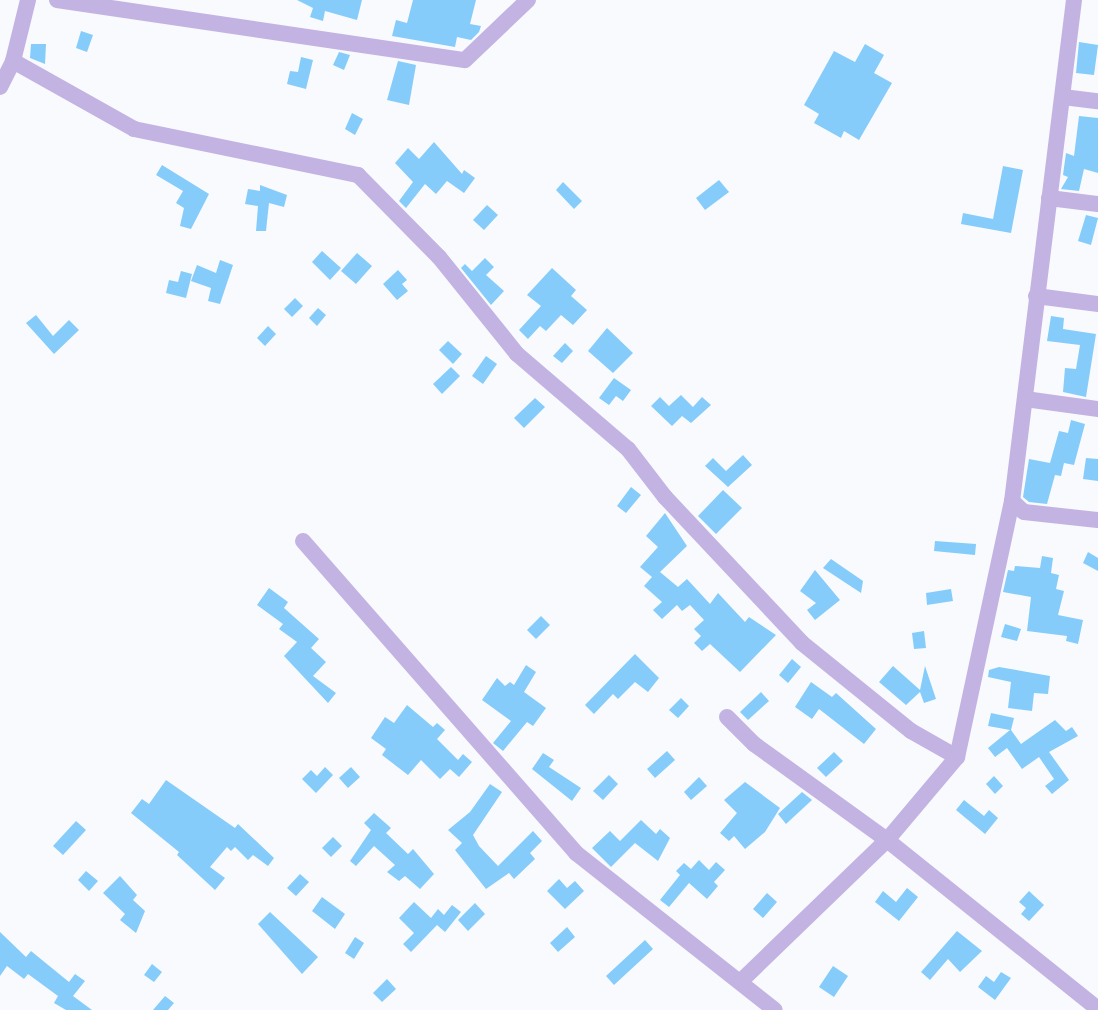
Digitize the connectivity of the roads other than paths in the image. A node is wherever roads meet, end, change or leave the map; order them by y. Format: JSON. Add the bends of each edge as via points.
{"nodes":[{"id":1,"x":28,"y":0,"type":"edge"},
{"id":2,"x":57,"y":0,"type":"edge"},
{"id":3,"x":528,"y":0,"type":"edge"},
{"id":4,"x":1074,"y":0,"type":"edge"},
{"id":5,"x":13,"y":61,"type":"junction"},
{"id":6,"x":0,"y":87,"type":"edge"},
{"id":7,"x":1063,"y":97,"type":"junction"},
{"id":8,"x":1098,"y":101,"type":"edge"},
{"id":9,"x":1049,"y":198,"type":"junction"},
{"id":10,"x":1098,"y":204,"type":"edge"},
{"id":11,"x":1036,"y":296,"type":"junction"},
{"id":12,"x":1098,"y":303,"type":"edge"},
{"id":13,"x":1025,"y":399,"type":"junction"},
{"id":14,"x":1098,"y":409,"type":"edge"},
{"id":15,"x":1012,"y":501,"type":"junction"},
{"id":16,"x":1098,"y":520,"type":"edge"},
{"id":17,"x":303,"y":541,"type":"dead end"},
{"id":18,"x":727,"y":718,"type":"dead end"},
{"id":19,"x":957,"y":757,"type":"junction"},
{"id":20,"x":887,"y":840,"type":"junction"},
{"id":21,"x":740,"y":982,"type":"junction"},
{"id":22,"x":1098,"y":1009,"type":"edge"},
{"id":23,"x":775,"y":1010,"type":"edge"}],
"edges":[{"from":1,"to":5,"type":"street"},
{"from":2,"to":3,"type":"street","via":[[466,60]]},
{"from":4,"to":7,"type":"street"},
{"from":5,"to":6,"type":"street"},
{"from":5,"to":19,"type":"street","via":[[134,128],[358,175],[439,257],[517,354],[628,449],[665,497],[802,643],[911,732]]},
{"from":7,"to":8,"type":"street"},
{"from":7,"to":9,"type":"street"},
{"from":9,"to":10,"type":"street"},
{"from":9,"to":11,"type":"street"},
{"from":11,"to":12,"type":"street"},
{"from":11,"to":13,"type":"street"},
{"from":13,"to":14,"type":"street"},
{"from":13,"to":15,"type":"street"},
{"from":15,"to":16,"type":"street","via":[[1024,512]]},
{"from":15,"to":19,"type":"street"},
{"from":17,"to":21,"type":"street","via":[[576,853]]},
{"from":18,"to":20,"type":"street","via":[[754,744]]},
{"from":19,"to":20,"type":"street"},
{"from":20,"to":21,"type":"street"},
{"from":20,"to":22,"type":"street"},
{"from":21,"to":23,"type":"street"}]}
